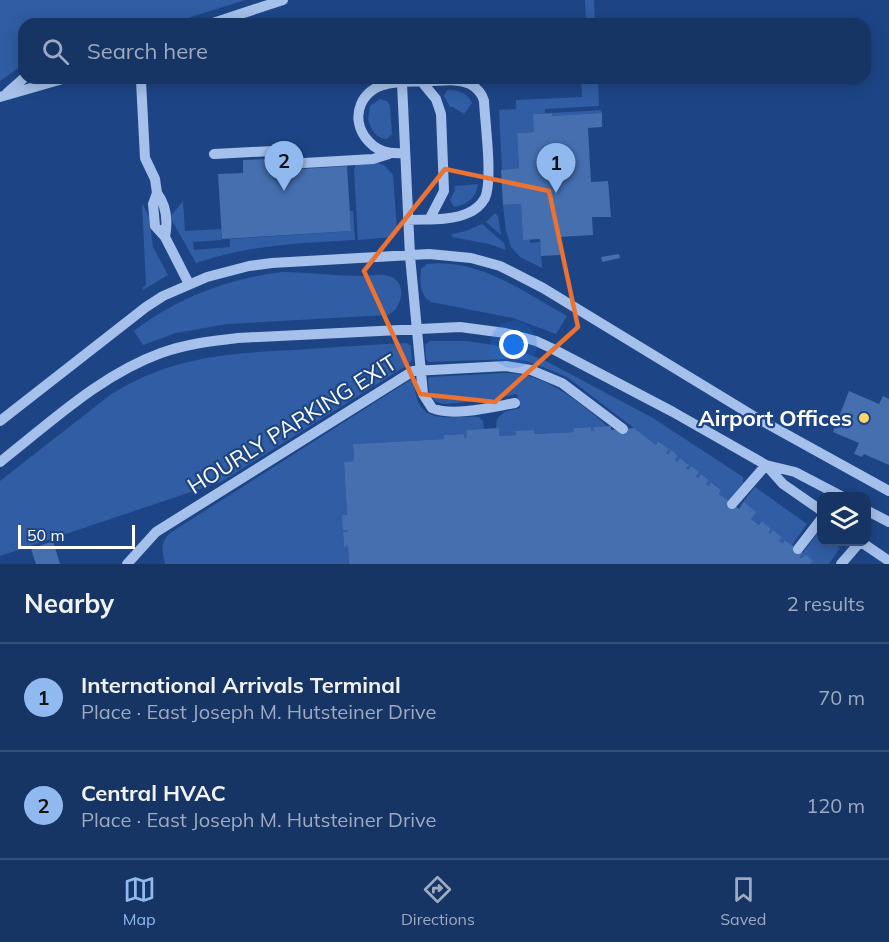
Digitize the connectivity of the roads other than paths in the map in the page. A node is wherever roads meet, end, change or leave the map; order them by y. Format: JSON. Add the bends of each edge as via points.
{"nodes":[{"id":1,"x":283,"y":0,"type":"edge"},
{"id":2,"x":228,"y":18,"type":"edge"},
{"id":3,"x":18,"y":83,"type":"edge"},
{"id":4,"x":45,"y":84,"type":"edge"},
{"id":5,"x":141,"y":84,"type":"edge"},
{"id":6,"x":386,"y":84,"type":"edge"},
{"id":7,"x":402,"y":84,"type":"edge"},
{"id":8,"x":424,"y":84,"type":"edge"},
{"id":9,"x":466,"y":84,"type":"edge"},
{"id":10,"x":2,"y":96,"type":"edge"},
{"id":11,"x":405,"y":153,"type":"junction"},
{"id":12,"x":214,"y":154,"type":"dead end"},
{"id":13,"x":390,"y":154,"type":"junction"},
{"id":14,"x":286,"y":164,"type":"junction"},
{"id":15,"x":270,"y":165,"type":"dead end"},
{"id":16,"x":430,"y":218,"type":"junction"},
{"id":17,"x":408,"y":220,"type":"junction"},
{"id":18,"x":410,"y":256,"type":"junction"},
{"id":19,"x":189,"y":284,"type":"junction"},
{"id":20,"x":416,"y":328,"type":"junction"},
{"id":21,"x":420,"y":370,"type":"junction"},
{"id":22,"x":515,"y":403,"type":"dead end"},
{"id":23,"x":0,"y":421,"type":"edge"},
{"id":24,"x":623,"y":429,"type":"dead end"},
{"id":25,"x":0,"y":462,"type":"edge"},
{"id":26,"x":766,"y":465,"type":"junction"},
{"id":27,"x":889,"y":491,"type":"edge"},
{"id":28,"x":833,"y":492,"type":"edge"},
{"id":29,"x":732,"y":504,"type":"dead end"},
{"id":30,"x":817,"y":508,"type":"edge"},
{"id":31,"x":871,"y":512,"type":"edge"},
{"id":32,"x":889,"y":522,"type":"edge"},
{"id":33,"x":817,"y":524,"type":"edge"},
{"id":34,"x":857,"y":546,"type":"edge"},
{"id":35,"x":867,"y":546,"type":"edge"},
{"id":36,"x":798,"y":549,"type":"dead end"},
{"id":37,"x":871,"y":549,"type":"junction"},
{"id":38,"x":889,"y":561,"type":"edge"},
{"id":39,"x":127,"y":564,"type":"edge"},
{"id":40,"x":841,"y":564,"type":"edge"},
{"id":41,"x":880,"y":564,"type":"edge"}],
"edges":[{"from":1,"to":2,"type":"street"},
{"from":3,"to":10,"type":"street"},
{"from":4,"to":10,"type":"street"},
{"from":5,"to":19,"type":"street","via":[[145,158],[157,193],[153,204],[155,226],[165,237]]},
{"from":6,"to":13,"type":"street","via":[[362,100],[358,110],[365,137]]},
{"from":7,"to":11,"type":"street"},
{"from":8,"to":16,"type":"street","via":[[436,99],[441,114],[444,191]]},
{"from":9,"to":16,"type":"street","via":[[480,92],[484,101],[488,182],[485,196],[477,208],[466,214]]},
{"from":11,"to":13,"type":"street"},
{"from":11,"to":17,"type":"street"},
{"from":12,"to":14,"type":"street","via":[[273,151]]},
{"from":13,"to":14,"type":"street","via":[[373,159]]},
{"from":14,"to":15,"type":"street"},
{"from":16,"to":17,"type":"street"},
{"from":17,"to":18,"type":"street"},
{"from":18,"to":19,"type":"street","via":[[272,263],[228,270]]},
{"from":18,"to":20,"type":"street"},
{"from":18,"to":27,"type":"street","via":[[452,255],[506,269],[755,417]]},
{"from":19,"to":23,"type":"street","via":[[146,307]]},
{"from":20,"to":21,"type":"street"},
{"from":20,"to":25,"type":"street","via":[[230,339],[160,353],[110,378]]},
{"from":20,"to":26,"type":"street","via":[[460,327],[536,341],[574,358]]},
{"from":21,"to":22,"type":"street","via":[[424,399],[437,411]]},
{"from":21,"to":24,"type":"street","name":"HOURLY PARKING EXIT","via":[[506,366],[531,370],[562,383]]},
{"from":21,"to":39,"type":"street","name":"HOURLY PARKING EXIT","via":[[406,374],[156,532]]},
{"from":26,"to":28,"type":"street","via":[[795,472]]},
{"from":26,"to":29,"type":"street"},
{"from":26,"to":30,"type":"street","via":[[783,484]]},
{"from":31,"to":32,"type":"street"},
{"from":33,"to":36,"type":"street"},
{"from":34,"to":40,"type":"street"},
{"from":35,"to":37,"type":"street"},
{"from":37,"to":38,"type":"street"},
{"from":37,"to":41,"type":"street"}]}
